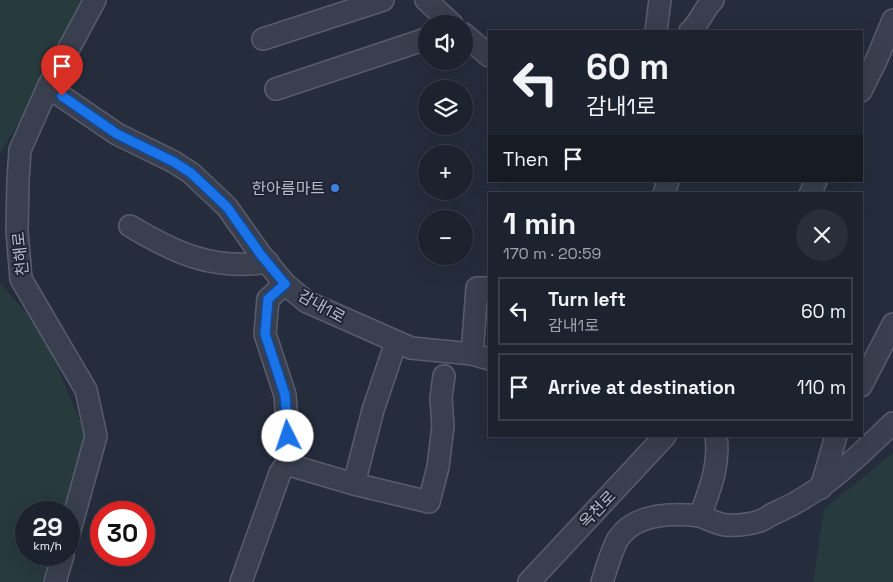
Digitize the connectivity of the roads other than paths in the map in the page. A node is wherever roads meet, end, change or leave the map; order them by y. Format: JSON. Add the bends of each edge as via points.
{"nodes":[{"id":1,"x":96,"y":0,"type":"edge"},
{"id":2,"x":383,"y":0,"type":"edge"},
{"id":3,"x":426,"y":0,"type":"edge"},
{"id":4,"x":660,"y":0,"type":"edge"},
{"id":5,"x":713,"y":0,"type":"edge"},
{"id":6,"x":442,"y":15,"type":"edge"},
{"id":7,"x":893,"y":20,"type":"edge"},
{"id":8,"x":656,"y":30,"type":"edge"},
{"id":9,"x":691,"y":30,"type":"edge"},
{"id":10,"x":263,"y":39,"type":"dead end"},
{"id":11,"x":418,"y":42,"type":"edge"},
{"id":12,"x":473,"y":42,"type":"edge"},
{"id":13,"x":488,"y":55,"type":"edge"},
{"id":14,"x":48,"y":87,"type":"junction"},
{"id":15,"x":863,"y":87,"type":"edge"},
{"id":16,"x":276,"y":89,"type":"dead end"},
{"id":17,"x":130,"y":226,"type":"dead end"},
{"id":18,"x":268,"y":262,"type":"junction"},
{"id":19,"x":285,"y":284,"type":"junction"},
{"id":20,"x":488,"y":288,"type":"edge"},
{"id":21,"x":893,"y":324,"type":"edge"},
{"id":22,"x":396,"y":342,"type":"junction"},
{"id":23,"x":480,"y":356,"type":"edge"},
{"id":24,"x":444,"y":376,"type":"dead end"},
{"id":25,"x":863,"y":382,"type":"edge"},
{"id":26,"x":893,"y":423,"type":"edge"},
{"id":27,"x":664,"y":437,"type":"edge"},
{"id":28,"x":716,"y":437,"type":"edge"},
{"id":29,"x":836,"y":437,"type":"edge"},
{"id":30,"x":286,"y":464,"type":"junction"},
{"id":31,"x":354,"y":484,"type":"junction"},
{"id":32,"x":821,"y":488,"type":"junction"},
{"id":33,"x":78,"y":501,"type":"edge"},
{"id":34,"x":700,"y":516,"type":"junction"},
{"id":35,"x":60,"y":566,"type":"edge"},
{"id":36,"x":55,"y":582,"type":"edge"},
{"id":37,"x":241,"y":582,"type":"edge"},
{"id":38,"x":529,"y":582,"type":"edge"},
{"id":39,"x":602,"y":582,"type":"edge"}],
"edges":[{"from":1,"to":14,"type":"street","name":"천해로"},
{"from":2,"to":10,"type":"street"},
{"from":3,"to":6,"type":"street"},
{"from":4,"to":8,"type":"street"},
{"from":5,"to":9,"type":"street"},
{"from":7,"to":15,"type":"street"},
{"from":11,"to":16,"type":"street"},
{"from":12,"to":13,"type":"street"},
{"from":14,"to":18,"type":"street","name":"감내1로","via":[[117,134],[191,173],[227,207]]},
{"from":14,"to":33,"type":"street","name":"천해로","via":[[20,150],[17,231],[21,279],[86,390],[96,436]]},
{"from":17,"to":18,"type":"street","via":[[171,249],[203,260],[247,266]]},
{"from":18,"to":19,"type":"street","name":"감내1로"},
{"from":19,"to":22,"type":"street","name":"감내1로","via":[[307,302]]},
{"from":19,"to":30,"type":"street","via":[[268,299],[265,334],[285,395]]},
{"from":20,"to":23,"type":"street","via":[[477,288]]},
{"from":21,"to":25,"type":"street"},
{"from":22,"to":23,"type":"street","name":"감내1로","via":[[411,348]]},
{"from":22,"to":31,"type":"street","via":[[373,410]]},
{"from":24,"to":31,"type":"street","via":[[441,398],[443,426],[438,468],[429,502]]},
{"from":26,"to":32,"type":"street"},
{"from":27,"to":38,"type":"street","name":"옥천로"},
{"from":28,"to":34,"type":"street","via":[[715,474]]},
{"from":29,"to":32,"type":"street"},
{"from":30,"to":31,"type":"street"},
{"from":30,"to":37,"type":"street"},
{"from":32,"to":34,"type":"street","via":[[761,520],[724,525]]},
{"from":34,"to":39,"type":"street","via":[[654,517],[631,526],[618,539]]},
{"from":35,"to":36,"type":"street"}]}
